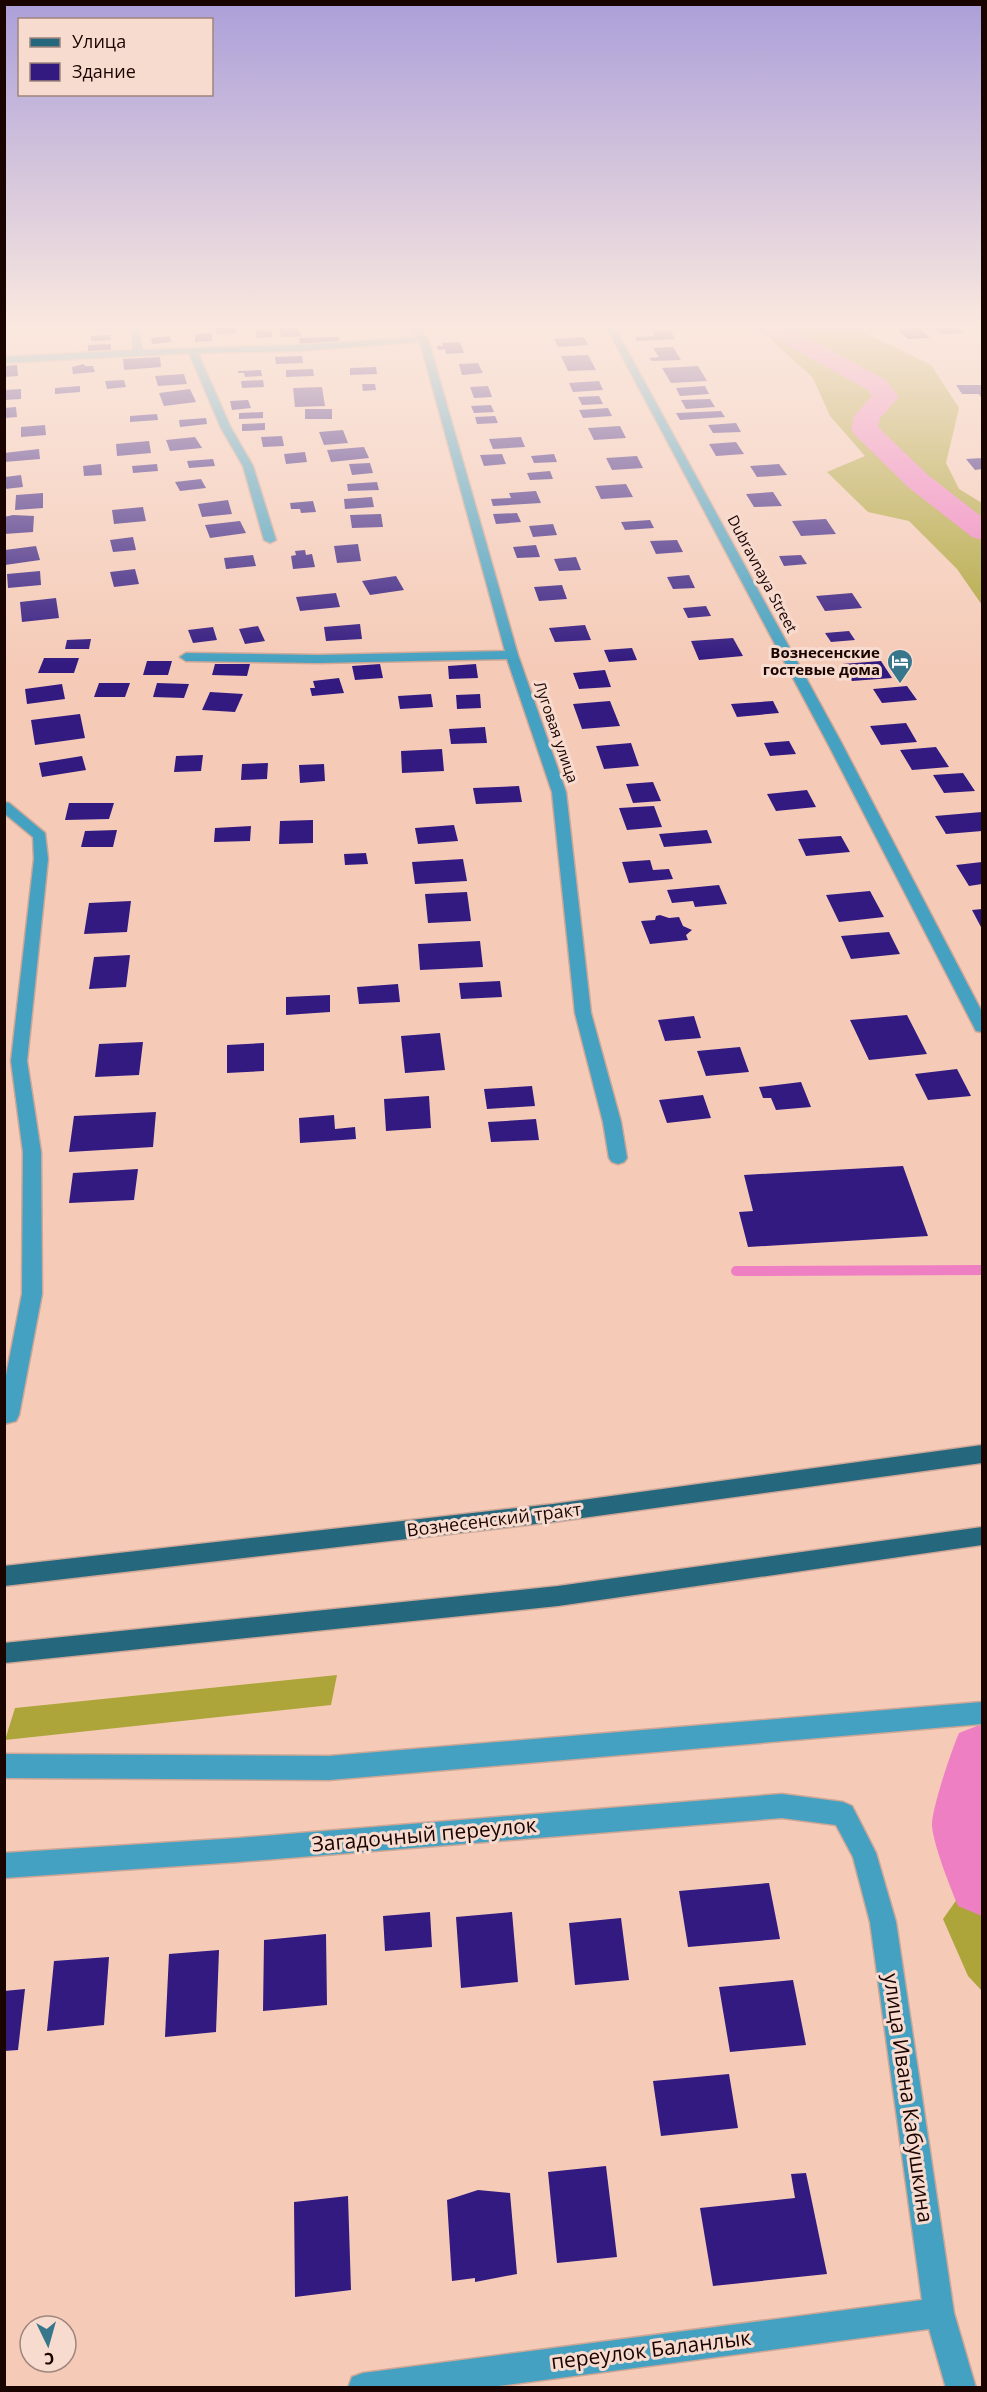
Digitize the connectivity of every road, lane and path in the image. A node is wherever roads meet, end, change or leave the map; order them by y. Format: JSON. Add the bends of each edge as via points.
{"nodes":[{"id":1,"x":233,"y":440,"type":"edge"},
{"id":2,"x":452,"y":440,"type":"edge"},
{"id":3,"x":671,"y":440,"type":"edge"},
{"id":4,"x":270,"y":540,"type":"dead end"},
{"id":5,"x":512,"y":655,"type":"junction"},
{"id":6,"x":186,"y":657,"type":"dead end"},
{"id":7,"x":4,"y":806,"type":"edge"},
{"id":8,"x":982,"y":1027,"type":"edge"},
{"id":9,"x":618,"y":1158,"type":"dead end"},
{"id":10,"x":7,"y":1416,"type":"edge"},
{"id":11,"x":982,"y":1454,"type":"edge"},
{"id":12,"x":982,"y":1536,"type":"edge"},
{"id":13,"x":4,"y":1576,"type":"edge"},
{"id":14,"x":4,"y":1653,"type":"edge"},
{"id":15,"x":982,"y":1713,"type":"edge"},
{"id":16,"x":4,"y":1766,"type":"edge"},
{"id":17,"x":843,"y":1814,"type":"joint"},
{"id":18,"x":4,"y":1866,"type":"edge"},
{"id":19,"x":939,"y":2313,"type":"junction"},
{"id":20,"x":363,"y":2388,"type":"edge"},
{"id":21,"x":961,"y":2388,"type":"edge"}],
"edges":[{"from":1,"to":4,"type":"street","via":[[248,466]]},
{"from":2,"to":5,"type":"street","name":"Луговая улица"},
{"from":3,"to":8,"type":"street","name":"Dubravnaya Street"},
{"from":5,"to":6,"type":"street"},
{"from":5,"to":9,"type":"street","name":"Луговая улица","via":[[559,792],[583,1013]]},
{"from":7,"to":10,"type":"street","via":[[40,836],[19,1061],[32,1152],[32,1294]]},
{"from":11,"to":13,"type":"main road","name":"Вознесенский тракт","via":[[553,1513]]},
{"from":12,"to":14,"type":"main road","via":[[558,1596]]},
{"from":15,"to":16,"type":"street","via":[[329,1768]]},
{"from":17,"to":18,"type":"street","name":"Загадочный переулок","via":[[782,1806]]},
{"from":17,"to":19,"type":"street","name":"улица Ивана Кабушкина","via":[[864,1853],[883,1922]]},
{"from":19,"to":20,"type":"street","name":"переулок Баланлык"},
{"from":19,"to":21,"type":"street","name":"улица Ивана Кабушкина"}]}
